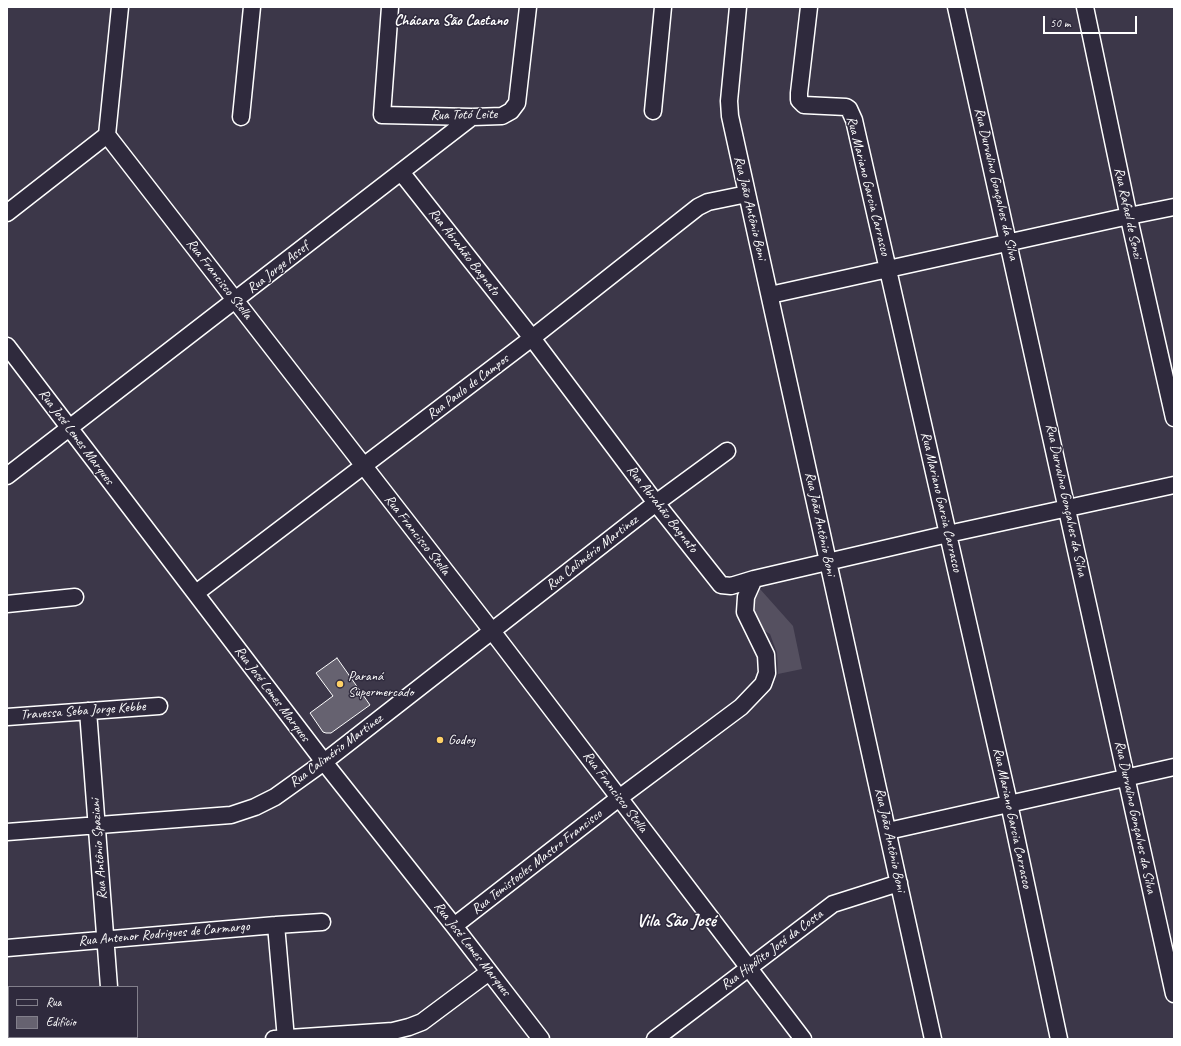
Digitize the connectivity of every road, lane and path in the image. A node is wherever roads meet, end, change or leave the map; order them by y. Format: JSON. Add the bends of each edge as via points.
{"nodes":[{"id":1,"x":120,"y":7,"type":"edge"},
{"id":2,"x":252,"y":7,"type":"edge"},
{"id":3,"x":390,"y":7,"type":"edge"},
{"id":4,"x":528,"y":7,"type":"edge"},
{"id":5,"x":663,"y":7,"type":"edge"},
{"id":6,"x":738,"y":7,"type":"edge"},
{"id":7,"x":809,"y":7,"type":"edge"},
{"id":8,"x":956,"y":7,"type":"edge"},
{"id":9,"x":1085,"y":7,"type":"edge"},
{"id":10,"x":653,"y":111,"type":"dead end"},
{"id":11,"x":241,"y":117,"type":"dead end"},
{"id":12,"x":472,"y":117,"type":"junction"},
{"id":13,"x":107,"y":135,"type":"junction"},
{"id":14,"x":401,"y":172,"type":"junction"},
{"id":15,"x":747,"y":194,"type":"junction"},
{"id":16,"x":1174,"y":207,"type":"edge"},
{"id":17,"x":7,"y":213,"type":"edge"},
{"id":18,"x":1129,"y":216,"type":"junction"},
{"id":19,"x":1009,"y":242,"type":"junction"},
{"id":20,"x":889,"y":270,"type":"junction"},
{"id":21,"x":770,"y":295,"type":"junction"},
{"id":22,"x":236,"y":300,"type":"junction"},
{"id":23,"x":532,"y":338,"type":"junction"},
{"id":24,"x":7,"y":346,"type":"edge"},
{"id":25,"x":1174,"y":418,"type":"edge"},
{"id":26,"x":69,"y":428,"type":"junction"},
{"id":27,"x":727,"y":451,"type":"dead end"},
{"id":28,"x":364,"y":466,"type":"junction"},
{"id":29,"x":7,"y":476,"type":"edge"},
{"id":30,"x":1174,"y":485,"type":"edge"},
{"id":31,"x":656,"y":503,"type":"junction"},
{"id":32,"x":1068,"y":508,"type":"junction"},
{"id":33,"x":948,"y":534,"type":"junction"},
{"id":34,"x":828,"y":563,"type":"junction"},
{"id":35,"x":754,"y":579,"type":"junction"},
{"id":36,"x":196,"y":593,"type":"junction"},
{"id":37,"x":76,"y":597,"type":"dead end"},
{"id":38,"x":7,"y":604,"type":"edge"},
{"id":39,"x":492,"y":631,"type":"junction"},
{"id":40,"x":159,"y":706,"type":"dead end"},
{"id":41,"x":88,"y":711,"type":"junction"},
{"id":42,"x":7,"y":717,"type":"edge"},
{"id":43,"x":324,"y":762,"type":"junction"},
{"id":44,"x":1174,"y":767,"type":"edge"},
{"id":45,"x":1127,"y":777,"type":"junction"},
{"id":46,"x":620,"y":798,"type":"junction"},
{"id":47,"x":1010,"y":804,"type":"junction"},
{"id":48,"x":97,"y":825,"type":"junction"},
{"id":49,"x":888,"y":831,"type":"junction"},
{"id":50,"x":7,"y":832,"type":"edge"},
{"id":51,"x":899,"y":883,"type":"junction"},
{"id":52,"x":322,"y":922,"type":"dead end"},
{"id":53,"x":276,"y":925,"type":"junction"},
{"id":54,"x":454,"y":926,"type":"junction"},
{"id":55,"x":105,"y":939,"type":"junction"},
{"id":56,"x":7,"y":948,"type":"edge"},
{"id":57,"x":749,"y":968,"type":"junction"},
{"id":58,"x":489,"y":972,"type":"junction"},
{"id":59,"x":109,"y":986,"type":"edge"},
{"id":60,"x":1174,"y":994,"type":"edge"},
{"id":61,"x":282,"y":1039,"type":"edge"},
{"id":62,"x":541,"y":1039,"type":"edge"},
{"id":63,"x":655,"y":1039,"type":"edge"},
{"id":64,"x":802,"y":1039,"type":"edge"},
{"id":65,"x":933,"y":1039,"type":"edge"},
{"id":66,"x":1059,"y":1039,"type":"edge"}],
"edges":[{"from":1,"to":13,"type":"street"},
{"from":2,"to":11,"type":"street"},
{"from":3,"to":12,"type":"street","name":"Rua Totó Leite","via":[[382,115]]},
{"from":4,"to":12,"type":"street","name":"Rua Totó Leite","via":[[518,103],[511,112],[502,116]]},
{"from":5,"to":10,"type":"street"},
{"from":6,"to":15,"type":"street","name":"Rua João Antônio Boni","via":[[729,101]]},
{"from":7,"to":20,"type":"street","name":"Rua Mariano Garcia Carrasco","via":[[799,100],[804,105],[846,107],[852,113]]},
{"from":8,"to":19,"type":"street","name":"Rua Durvalino Gonçalves da Silva"},
{"from":9,"to":18,"type":"street","name":"Rua Rafael de Senzi"},
{"from":12,"to":14,"type":"street","name":"Rua Jorge Assef"},
{"from":13,"to":17,"type":"street"},
{"from":13,"to":22,"type":"street","name":"Rua Francisco Stella"},
{"from":14,"to":22,"type":"street","name":"Rua Jorge Assef"},
{"from":14,"to":23,"type":"street","name":"Rua Abrahão Bagnato"},
{"from":15,"to":21,"type":"street","name":"Rua João Antônio Boni"},
{"from":15,"to":23,"type":"street","name":"Rua Paulo de Campos","via":[[708,202],[698,208]]},
{"from":16,"to":18,"type":"street"},
{"from":18,"to":19,"type":"street"},
{"from":18,"to":25,"type":"street","name":"Rua Rafael de Senzi"},
{"from":19,"to":20,"type":"street"},
{"from":19,"to":32,"type":"street","name":"Rua Durvalino Gonçalves da Silva"},
{"from":20,"to":21,"type":"street"},
{"from":20,"to":33,"type":"street","name":"Rua Mariano Garcia Carrasco"},
{"from":21,"to":34,"type":"street","name":"Rua João Antônio Boni"},
{"from":22,"to":26,"type":"street","name":"Rua Jorge Assef"},
{"from":22,"to":28,"type":"street","name":"Rua Francisco Stella"},
{"from":23,"to":28,"type":"street","name":"Rua Paulo de Campos"},
{"from":23,"to":31,"type":"street","name":"Rua Abrahão Bagnato"},
{"from":24,"to":26,"type":"street","name":"Rua José Lemes Marques"},
{"from":26,"to":29,"type":"street","name":"Rua Jorge Assef"},
{"from":26,"to":36,"type":"street","name":"Rua José Lemes Marques"},
{"from":27,"to":31,"type":"street","name":"Rua Calimério Martinez"},
{"from":28,"to":36,"type":"street","name":"Rua Paulo de Campos"},
{"from":28,"to":39,"type":"street","name":"Rua Francisco Stella"},
{"from":30,"to":32,"type":"street"},
{"from":31,"to":35,"type":"street","name":"Rua Abrahão Bagnato","via":[[721,585],[731,586]]},
{"from":31,"to":39,"type":"street","name":"Rua Calimério Martinez"},
{"from":32,"to":33,"type":"street"},
{"from":32,"to":45,"type":"street","name":"Rua Durvalino Gonçalves da Silva"},
{"from":33,"to":34,"type":"street"},
{"from":33,"to":47,"type":"street","name":"Rua Mariano Garcia Carrasco"},
{"from":34,"to":35,"type":"street"},
{"from":34,"to":49,"type":"street","name":"Rua João Antônio Boni"},
{"from":35,"to":46,"type":"street","via":[[746,596],[745,612],[766,655],[767,673],[764,684],[741,707]]},
{"from":36,"to":43,"type":"street","name":"Rua José Lemes Marques"},
{"from":37,"to":38,"type":"street"},
{"from":39,"to":43,"type":"street","name":"Rua Calimério Martinez"},
{"from":39,"to":46,"type":"street","name":"Rua Francisco Stella"},
{"from":40,"to":41,"type":"street","name":"Travessa Seba Jorge Kebbe"},
{"from":41,"to":42,"type":"street","name":"Travessa Seba Jorge Kebbe"},
{"from":41,"to":48,"type":"street","name":"Rua Antônio Spaziani"},
{"from":43,"to":48,"type":"street","name":"Rua Calimério Martinez","via":[[275,797],[231,815]]},
{"from":43,"to":54,"type":"street","name":"Rua José Lemes Marques"},
{"from":44,"to":45,"type":"street"},
{"from":45,"to":47,"type":"street"},
{"from":45,"to":60,"type":"street","name":"Rua Durvalino Gonçalves da Silva"},
{"from":46,"to":54,"type":"street","name":"Rua Temistocles Mastro Francisco"},
{"from":46,"to":57,"type":"street","name":"Rua Francisco Stella"},
{"from":47,"to":49,"type":"street"},
{"from":47,"to":66,"type":"street","name":"Rua Mariano Garcia Carrasco"},
{"from":48,"to":50,"type":"street","name":"Rua Calimério Martinez"},
{"from":48,"to":55,"type":"street","name":"Rua Antônio Spaziani"},
{"from":49,"to":51,"type":"street","name":"Rua João Antônio Boni"},
{"from":51,"to":57,"type":"street","name":"Rua Hipólito José da Costa","via":[[832,904]]},
{"from":51,"to":65,"type":"street","name":"Rua João Antônio Boni"},
{"from":52,"to":53,"type":"street","name":"Rua Antenor Rodrigues de Carmargo"},
{"from":53,"to":55,"type":"street","name":"Rua Antenor Rodrigues de Carmargo"},
{"from":53,"to":61,"type":"street"},
{"from":54,"to":58,"type":"street","name":"Rua José Lemes Marques"},
{"from":55,"to":56,"type":"street","name":"Rua Antenor Rodrigues de Carmargo"},
{"from":55,"to":59,"type":"street","name":"Rua Antônio Spaziani"},
{"from":57,"to":63,"type":"street","name":"Rua Hipólito José da Costa"},
{"from":57,"to":64,"type":"street","name":"Rua Francisco Stella"},
{"from":58,"to":61,"type":"street","via":[[422,1022],[409,1028]]},
{"from":58,"to":62,"type":"street","name":"Rua José Lemes Marques"}]}
